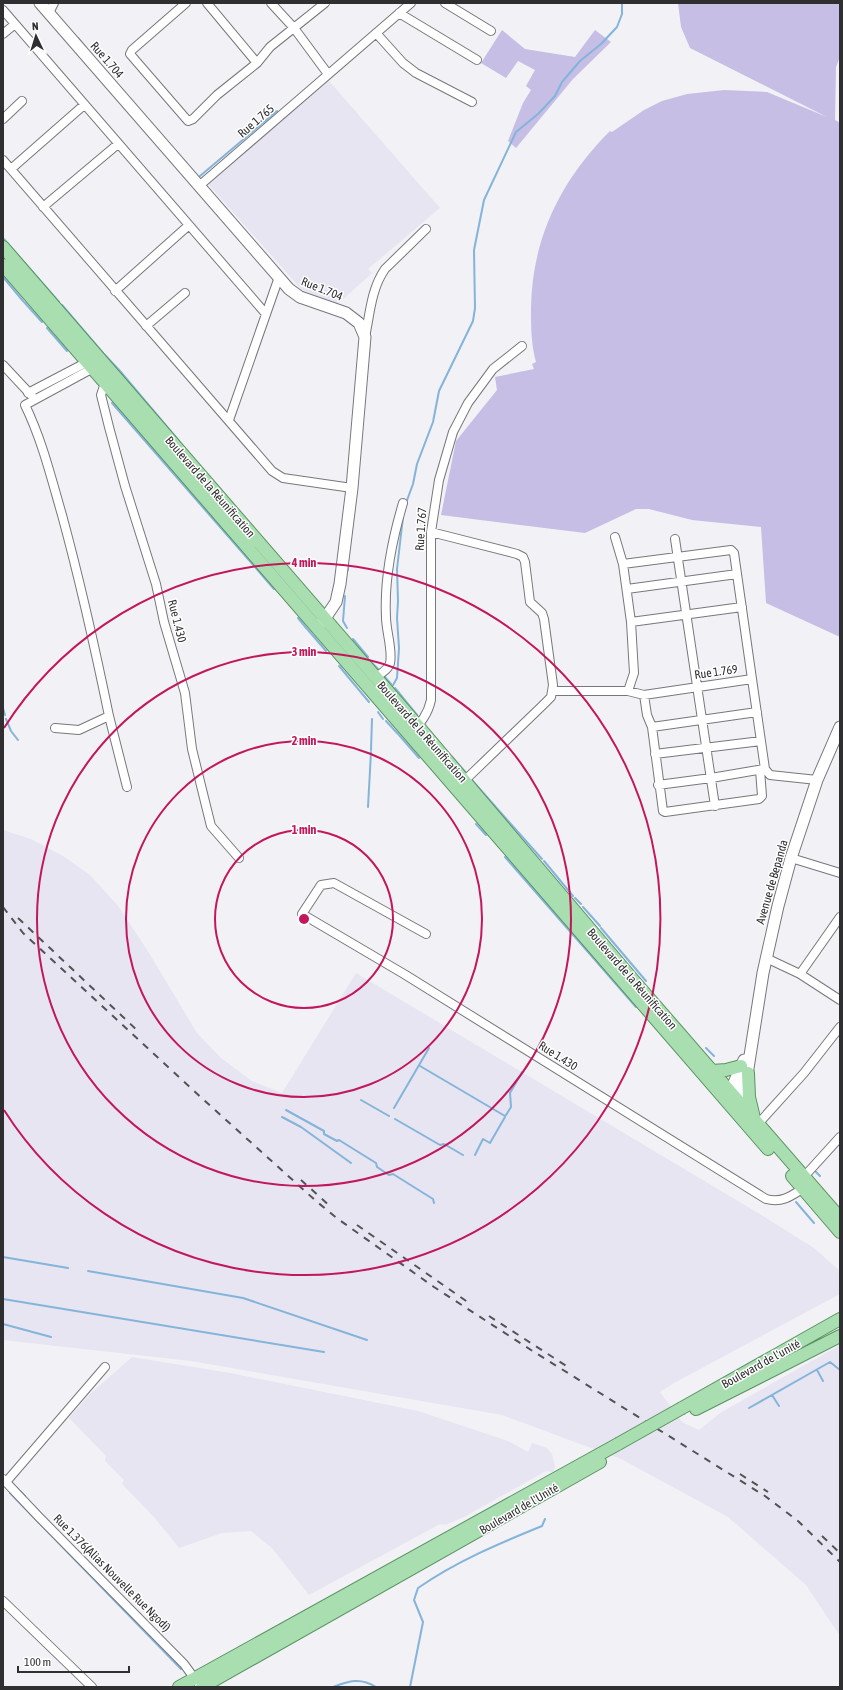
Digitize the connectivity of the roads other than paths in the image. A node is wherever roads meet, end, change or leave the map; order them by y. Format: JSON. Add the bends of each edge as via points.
{"nodes":[{"id":1,"x":40,"y":3,"type":"edge"},
{"id":2,"x":54,"y":3,"type":"edge"},
{"id":3,"x":186,"y":3,"type":"edge"},
{"id":4,"x":207,"y":3,"type":"edge"},
{"id":5,"x":271,"y":3,"type":"edge"},
{"id":6,"x":325,"y":3,"type":"edge"},
{"id":7,"x":411,"y":3,"type":"edge"},
{"id":8,"x":445,"y":3,"type":"edge"},
{"id":9,"x":3,"y":10,"type":"edge"},
{"id":10,"x":49,"y":13,"type":"junction"},
{"id":11,"x":399,"y":13,"type":"junction"},
{"id":12,"x":15,"y":24,"type":"junction"},
{"id":13,"x":294,"y":28,"type":"junction"},
{"id":14,"x":491,"y":31,"type":"dead end"},
{"id":15,"x":376,"y":32,"type":"junction"},
{"id":16,"x":3,"y":34,"type":"edge"},
{"id":17,"x":477,"y":60,"type":"dead end"},
{"id":18,"x":257,"y":63,"type":"junction"},
{"id":19,"x":328,"y":74,"type":"junction"},
{"id":20,"x":22,"y":101,"type":"dead end"},
{"id":21,"x":472,"y":102,"type":"dead end"},
{"id":22,"x":84,"y":105,"type":"junction"},
{"id":23,"x":3,"y":119,"type":"edge"},
{"id":24,"x":118,"y":144,"type":"junction"},
{"id":25,"x":3,"y":160,"type":"edge"},
{"id":26,"x":11,"y":169,"type":"junction"},
{"id":27,"x":199,"y":186,"type":"junction"},
{"id":28,"x":43,"y":207,"type":"junction"},
{"id":29,"x":189,"y":225,"type":"junction"},
{"id":30,"x":426,"y":229,"type":"dead end"},
{"id":31,"x":3,"y":247,"type":"edge"},
{"id":32,"x":3,"y":265,"type":"edge"},
{"id":33,"x":279,"y":277,"type":"junction"},
{"id":34,"x":115,"y":291,"type":"junction"},
{"id":35,"x":185,"y":293,"type":"dead end"},
{"id":36,"x":266,"y":314,"type":"junction"},
{"id":37,"x":146,"y":326,"type":"junction"},
{"id":38,"x":365,"y":337,"type":"junction"},
{"id":39,"x":522,"y":346,"type":"dead end"},
{"id":40,"x":95,"y":362,"type":"junction"},
{"id":41,"x":3,"y":364,"type":"edge"},
{"id":42,"x":105,"y":383,"type":"junction"},
{"id":43,"x":28,"y":393,"type":"junction"},
{"id":44,"x":35,"y":400,"type":"junction"},
{"id":45,"x":229,"y":420,"type":"junction"},
{"id":46,"x":352,"y":488,"type":"junction"},
{"id":47,"x":403,"y":503,"type":"dead end"},
{"id":48,"x":431,"y":532,"type":"junction"},
{"id":49,"x":615,"y":537,"type":"dead end"},
{"id":50,"x":675,"y":539,"type":"dead end"},
{"id":51,"x":678,"y":557,"type":"junction"},
{"id":52,"x":622,"y":564,"type":"junction"},
{"id":53,"x":737,"y":574,"type":"junction"},
{"id":54,"x":681,"y":583,"type":"junction"},
{"id":55,"x":627,"y":589,"type":"junction"},
{"id":56,"x":742,"y":607,"type":"junction"},
{"id":57,"x":686,"y":614,"type":"junction"},
{"id":58,"x":631,"y":622,"type":"junction"},
{"id":59,"x":320,"y":624,"type":"junction"},
{"id":60,"x":375,"y":678,"type":"junction"},
{"id":61,"x":752,"y":679,"type":"junction"},
{"id":62,"x":696,"y":687,"type":"junction"},
{"id":63,"x":553,"y":691,"type":"junction"},
{"id":64,"x":628,"y":691,"type":"junction"},
{"id":65,"x":644,"y":695,"type":"junction"},
{"id":66,"x":757,"y":712,"type":"junction"},
{"id":67,"x":109,"y":716,"type":"junction"},
{"id":68,"x":702,"y":720,"type":"junction"},
{"id":69,"x":652,"y":727,"type":"junction"},
{"id":70,"x":55,"y":728,"type":"dead end"},
{"id":71,"x":413,"y":730,"type":"junction"},
{"id":72,"x":839,"y":733,"type":"edge"},
{"id":73,"x":761,"y":742,"type":"junction"},
{"id":74,"x":706,"y":748,"type":"junction"},
{"id":75,"x":655,"y":754,"type":"junction"},
{"id":76,"x":762,"y":770,"type":"junction"},
{"id":77,"x":711,"y":778,"type":"junction"},
{"id":78,"x":817,"y":780,"type":"junction"},
{"id":79,"x":460,"y":784,"type":"junction"},
{"id":80,"x":658,"y":785,"type":"junction"},
{"id":81,"x":127,"y":787,"type":"dead end"},
{"id":82,"x":715,"y":806,"type":"junction"},
{"id":83,"x":239,"y":858,"type":"dead end"},
{"id":84,"x":791,"y":858,"type":"junction"},
{"id":85,"x":840,"y":874,"type":"edge"},
{"id":86,"x":840,"y":917,"type":"edge"},
{"id":87,"x":426,"y":934,"type":"dead end"},
{"id":88,"x":766,"y":958,"type":"junction"},
{"id":89,"x":800,"y":974,"type":"junction"},
{"id":90,"x":840,"y":1000,"type":"edge"},
{"id":91,"x":840,"y":1027,"type":"edge"},
{"id":92,"x":744,"y":1070,"type":"junction"},
{"id":93,"x":712,"y":1071,"type":"junction"},
{"id":94,"x":729,"y":1098,"type":"junction"},
{"id":95,"x":756,"y":1122,"type":"junction"},
{"id":96,"x":840,"y":1137,"type":"edge"},
{"id":97,"x":801,"y":1183,"type":"junction"},
{"id":98,"x":840,"y":1218,"type":"edge"},
{"id":99,"x":840,"y":1232,"type":"edge"},
{"id":100,"x":840,"y":1319,"type":"edge"},
{"id":101,"x":840,"y":1336,"type":"edge"},
{"id":102,"x":105,"y":1367,"type":"dead end"},
{"id":103,"x":684,"y":1411,"type":"junction"},
{"id":104,"x":5,"y":1480,"type":"edge"},
{"id":105,"x":3,"y":1600,"type":"edge"},
{"id":106,"x":199,"y":1684,"type":"edge"},
{"id":107,"x":92,"y":1687,"type":"edge"},
{"id":108,"x":179,"y":1687,"type":"edge"}],
"edges":[{"from":1,"to":10,"type":"street","name":"Rue 1.704"},
{"from":2,"to":10,"type":"street"},
{"from":3,"to":18,"type":"street","via":[[130,54],[188,121]]},
{"from":4,"to":18,"type":"street"},
{"from":5,"to":13,"type":"street"},
{"from":6,"to":13,"type":"street"},
{"from":7,"to":11,"type":"street","name":"Rue 1.765"},
{"from":8,"to":14,"type":"street"},
{"from":9,"to":12,"type":"street"},
{"from":10,"to":27,"type":"street","name":"Rue 1.704"},
{"from":11,"to":15,"type":"street","name":"Rue 1.765"},
{"from":11,"to":17,"type":"street"},
{"from":12,"to":16,"type":"street"},
{"from":12,"to":22,"type":"street"},
{"from":13,"to":18,"type":"street","via":[[270,47]]},
{"from":13,"to":19,"type":"street"},
{"from":15,"to":19,"type":"street","name":"Rue 1.765"},
{"from":15,"to":21,"type":"street","via":[[416,73]]},
{"from":19,"to":27,"type":"street","name":"Rue 1.765"},
{"from":20,"to":23,"type":"street"},
{"from":22,"to":24,"type":"street"},
{"from":22,"to":26,"type":"street"},
{"from":24,"to":28,"type":"street"},
{"from":24,"to":29,"type":"street"},
{"from":25,"to":26,"type":"street"},
{"from":26,"to":28,"type":"street"},
{"from":27,"to":33,"type":"street","name":"Rue 1.704"},
{"from":28,"to":34,"type":"street"},
{"from":29,"to":34,"type":"street"},
{"from":29,"to":36,"type":"street"},
{"from":30,"to":38,"type":"street","via":[[384,269],[374,288]]},
{"from":31,"to":40,"type":"main road","name":"Boulevard de la Réunification"},
{"from":32,"to":40,"type":"main road"},
{"from":33,"to":36,"type":"street"},
{"from":33,"to":38,"type":"street","name":"Rue 1.704","via":[[300,297],[346,312],[359,324]]},
{"from":34,"to":37,"type":"street"},
{"from":35,"to":37,"type":"street"},
{"from":36,"to":45,"type":"street"},
{"from":37,"to":45,"type":"street"},
{"from":38,"to":46,"type":"street"},
{"from":39,"to":48,"type":"street","name":"Rue 1.767","via":[[493,369],[468,403],[453,432],[439,480]]},
{"from":40,"to":42,"type":"main road"},
{"from":40,"to":43,"type":"street"},
{"from":40,"to":44,"type":"street"},
{"from":40,"to":59,"type":"main road","name":"Boulevard de la Réunification"},
{"from":41,"to":43,"type":"street"},
{"from":42,"to":59,"type":"main road"},
{"from":42,"to":83,"type":"street","name":"Rue 1.430","via":[[101,393],[106,414],[185,693],[192,749],[211,826]]},
{"from":43,"to":44,"type":"street"},
{"from":44,"to":67,"type":"street","via":[[25,405],[46,458],[78,574]]},
{"from":45,"to":46,"type":"street","via":[[277,475]]},
{"from":46,"to":59,"type":"street","via":[[339,594]]},
{"from":47,"to":60,"type":"street","via":[[389,557],[387,577],[386,618],[391,662]]},
{"from":48,"to":63,"type":"street","via":[[523,557],[530,602],[542,613],[544,619]]},
{"from":48,"to":71,"type":"street","name":"Rue 1.767","via":[[430,700],[427,712]]},
{"from":49,"to":52,"type":"street"},
{"from":50,"to":51,"type":"street"},
{"from":51,"to":52,"type":"street"},
{"from":51,"to":53,"type":"street","name":"Rue 1.769","via":[[732,550]]},
{"from":51,"to":54,"type":"street"},
{"from":52,"to":55,"type":"street"},
{"from":53,"to":54,"type":"street"},
{"from":53,"to":56,"type":"street","name":"Rue 1.769"},
{"from":54,"to":55,"type":"street"},
{"from":54,"to":57,"type":"street"},
{"from":55,"to":58,"type":"street"},
{"from":56,"to":57,"type":"street"},
{"from":56,"to":61,"type":"street","name":"Rue 1.769"},
{"from":57,"to":58,"type":"street"},
{"from":57,"to":62,"type":"street"},
{"from":58,"to":64,"type":"street","via":[[635,664]]},
{"from":59,"to":60,"type":"main road","name":"Boulevard de la Réunification"},
{"from":59,"to":71,"type":"main road"},
{"from":60,"to":71,"type":"main road","name":"Boulevard de la Réunification"},
{"from":61,"to":62,"type":"street","name":"Rue 1.769"},
{"from":61,"to":66,"type":"street"},
{"from":62,"to":65,"type":"street","name":"Rue 1.769"},
{"from":62,"to":68,"type":"street"},
{"from":63,"to":64,"type":"street","name":"Rue 1.769"},
{"from":63,"to":79,"type":"street","via":[[551,698]]},
{"from":64,"to":65,"type":"street","name":"Rue 1.769"},
{"from":65,"to":69,"type":"street"},
{"from":66,"to":68,"type":"street"},
{"from":66,"to":73,"type":"street"},
{"from":67,"to":70,"type":"street","via":[[79,730]]},
{"from":67,"to":81,"type":"street"},
{"from":68,"to":69,"type":"street"},
{"from":68,"to":74,"type":"street"},
{"from":69,"to":75,"type":"street"},
{"from":71,"to":79,"type":"main road","name":"Boulevard de la Réunification"},
{"from":72,"to":78,"type":"street","name":"Avenue de Bepanda"},
{"from":73,"to":74,"type":"street"},
{"from":73,"to":76,"type":"street"},
{"from":74,"to":75,"type":"street"},
{"from":74,"to":77,"type":"street"},
{"from":75,"to":80,"type":"street"},
{"from":76,"to":77,"type":"street"},
{"from":76,"to":78,"type":"street","via":[[770,775]]},
{"from":76,"to":82,"type":"street","via":[[762,798]]},
{"from":77,"to":80,"type":"street"},
{"from":77,"to":82,"type":"street"},
{"from":78,"to":84,"type":"street","name":"Avenue de Bepanda"},
{"from":79,"to":93,"type":"main road","name":"Boulevard de la Réunification"},
{"from":79,"to":94,"type":"main road"},
{"from":80,"to":82,"type":"street","via":[[663,811]]},
{"from":84,"to":85,"type":"street"},
{"from":84,"to":88,"type":"street","name":"Avenue de Bepanda"},
{"from":86,"to":89,"type":"street"},
{"from":87,"to":97,"type":"street","name":"Rue 1.430","via":[[334,883],[321,884],[302,914],[404,974],[766,1199],[784,1200]]},
{"from":88,"to":89,"type":"street"},
{"from":88,"to":92,"type":"street","name":"Avenue de Bepanda","via":[[750,1050]]},
{"from":89,"to":90,"type":"street"},
{"from":91,"to":95,"type":"street","via":[[804,1073]]},
{"from":92,"to":93,"type":"main road"},
{"from":92,"to":94,"type":"street","name":"Avenue de Bepanda","via":[[744,1087]]},
{"from":92,"to":95,"type":"main road"},
{"from":93,"to":94,"type":"main road","name":"Boulevard de la Réunification"},
{"from":94,"to":95,"type":"main road","name":"Boulevard de la Réunification"},
{"from":94,"to":97,"type":"main road"},
{"from":95,"to":97,"type":"main road","name":"Boulevard de la Réunification"},
{"from":96,"to":97,"type":"street","name":"Rue 1.430"},
{"from":97,"to":98,"type":"main road","name":"Boulevard de la Réunification"},
{"from":97,"to":99,"type":"main road"},
{"from":100,"to":103,"type":"main road","name":"Boulevard de l'unité"},
{"from":101,"to":103,"type":"main road","name":"Boulevard de l'Unité"},
{"from":102,"to":104,"type":"street"},
{"from":103,"to":106,"type":"main road","name":"Boulevard de l'Unité","bridge":true},
{"from":104,"to":106,"type":"street","name":"Rue 1.376(Alias Nouvelle Rue Ngodi)","via":[[184,1664]]},
{"from":105,"to":107,"type":"street"},
{"from":106,"to":108,"type":"main road","name":"Boulevard de l'Unité"}]}
